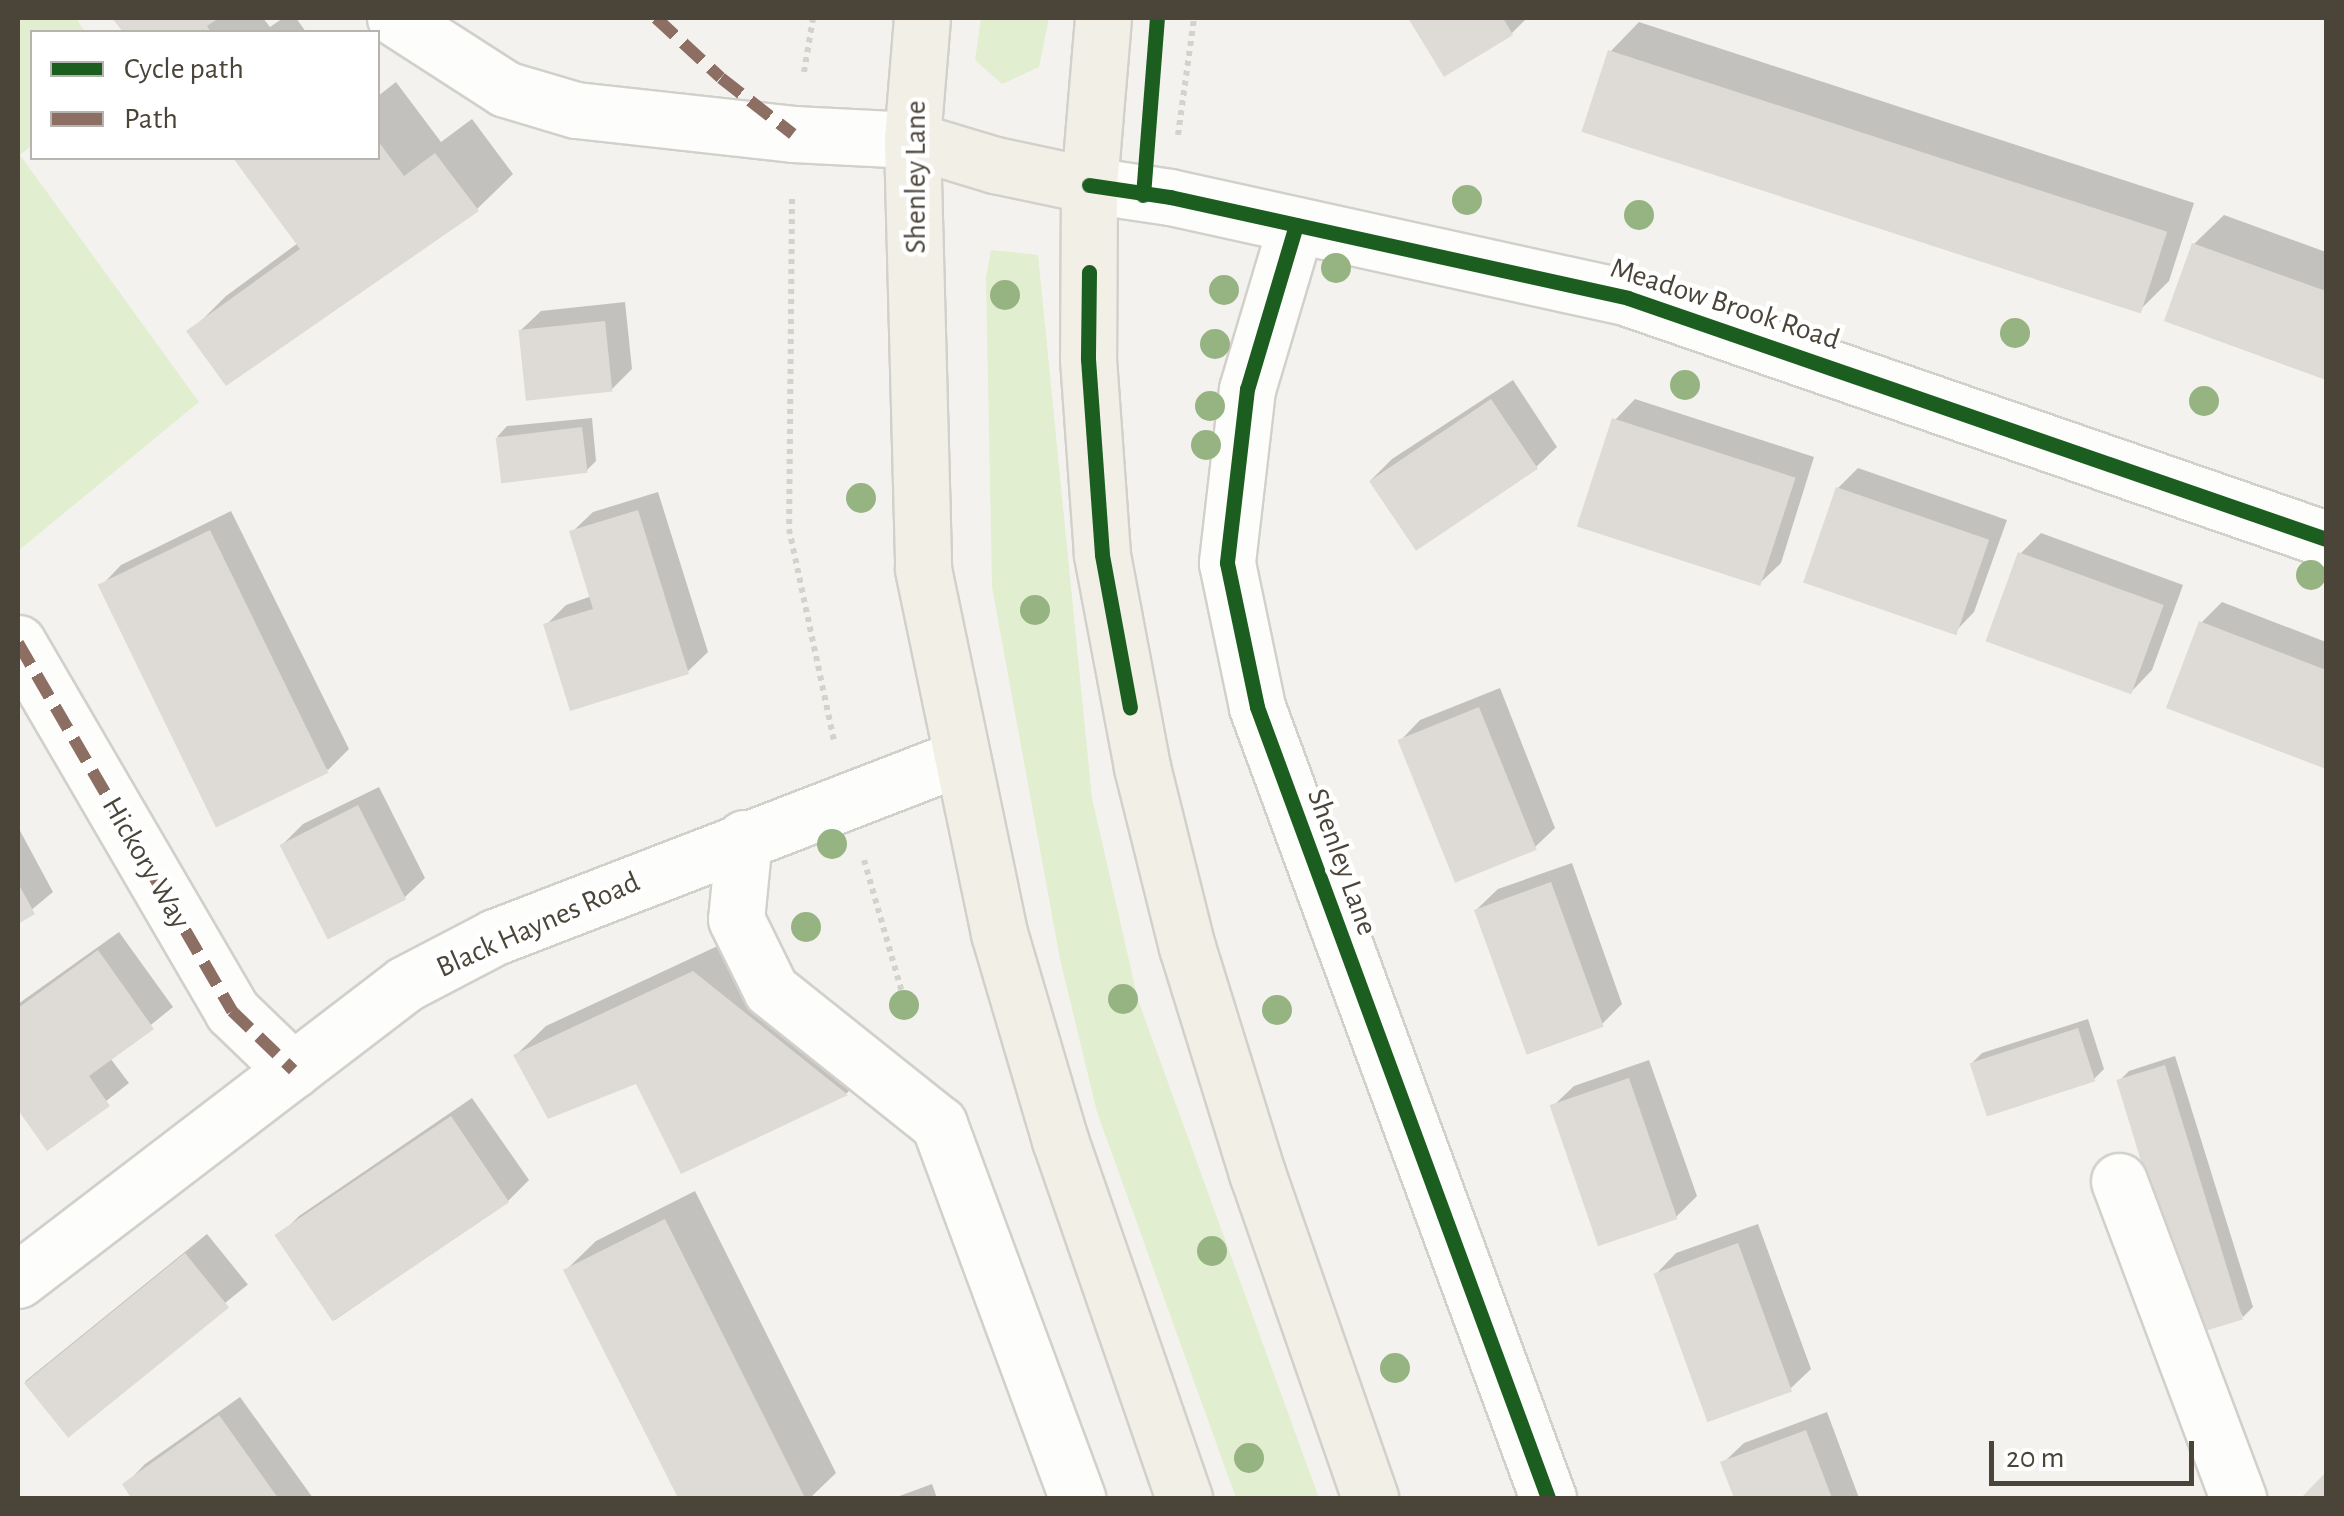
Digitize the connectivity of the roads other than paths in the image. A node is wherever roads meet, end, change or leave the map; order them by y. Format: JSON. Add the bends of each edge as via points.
{"nodes":[{"id":1,"x":395,"y":18,"type":"edge"},
{"id":2,"x":922,"y":18,"type":"edge"},
{"id":3,"x":1103,"y":18,"type":"edge"},
{"id":4,"x":912,"y":140,"type":"junction"},
{"id":5,"x":1089,"y":185,"type":"junction"},
{"id":6,"x":1296,"y":225,"type":"junction"},
{"id":7,"x":2326,"y":539,"type":"edge"},
{"id":8,"x":18,"y":643,"type":"edge"},
{"id":9,"x":959,"y":758,"type":"junction"},
{"id":10,"x":744,"y":838,"type":"junction"},
{"id":11,"x":292,"y":1070,"type":"junction"},
{"id":12,"x":2119,"y":1181,"type":"dead end"},
{"id":13,"x":18,"y":1280,"type":"edge"},
{"id":14,"x":1077,"y":1498,"type":"edge"},
{"id":15,"x":1184,"y":1498,"type":"edge"},
{"id":16,"x":1370,"y":1498,"type":"edge"},
{"id":17,"x":1548,"y":1498,"type":"edge"},
{"id":18,"x":2238,"y":1498,"type":"edge"}],
"edges":[{"from":1,"to":4,"type":"street","via":[[505,89],[576,110]]},
{"from":2,"to":4,"type":"main road","name":"Shenley Lane"},
{"from":3,"to":5,"type":"main road"},
{"from":4,"to":5,"type":"main road"},
{"from":4,"to":9,"type":"main road","name":"Shenley Lane","via":[[923,569]]},
{"from":5,"to":6,"type":"street","name":"Meadow Brook Road"},
{"from":5,"to":16,"type":"main road","via":[[1088,359],[1102,555],[1142,767],[1187,947]]},
{"from":6,"to":7,"type":"street","name":"Meadow Brook Road","via":[[1628,298]]},
{"from":6,"to":17,"type":"street","name":"Shenley Lane","via":[[1247,390],[1226,562],[1257,707]]},
{"from":8,"to":11,"type":"street","name":"Hickory Way","via":[[232,1011]]},
{"from":9,"to":10,"type":"street","name":"Black Haynes Road"},
{"from":9,"to":15,"type":"main road","name":"Shenley Lane","via":[[999,933],[1055,1121]]},
{"from":10,"to":11,"type":"street","name":"Black Haynes Road","via":[[496,938],[406,984]]},
{"from":10,"to":14,"type":"street","via":[[736,919],[771,990],[939,1124]]},
{"from":11,"to":13,"type":"street","name":"Black Haynes Road"},
{"from":12,"to":18,"type":"street"}]}
